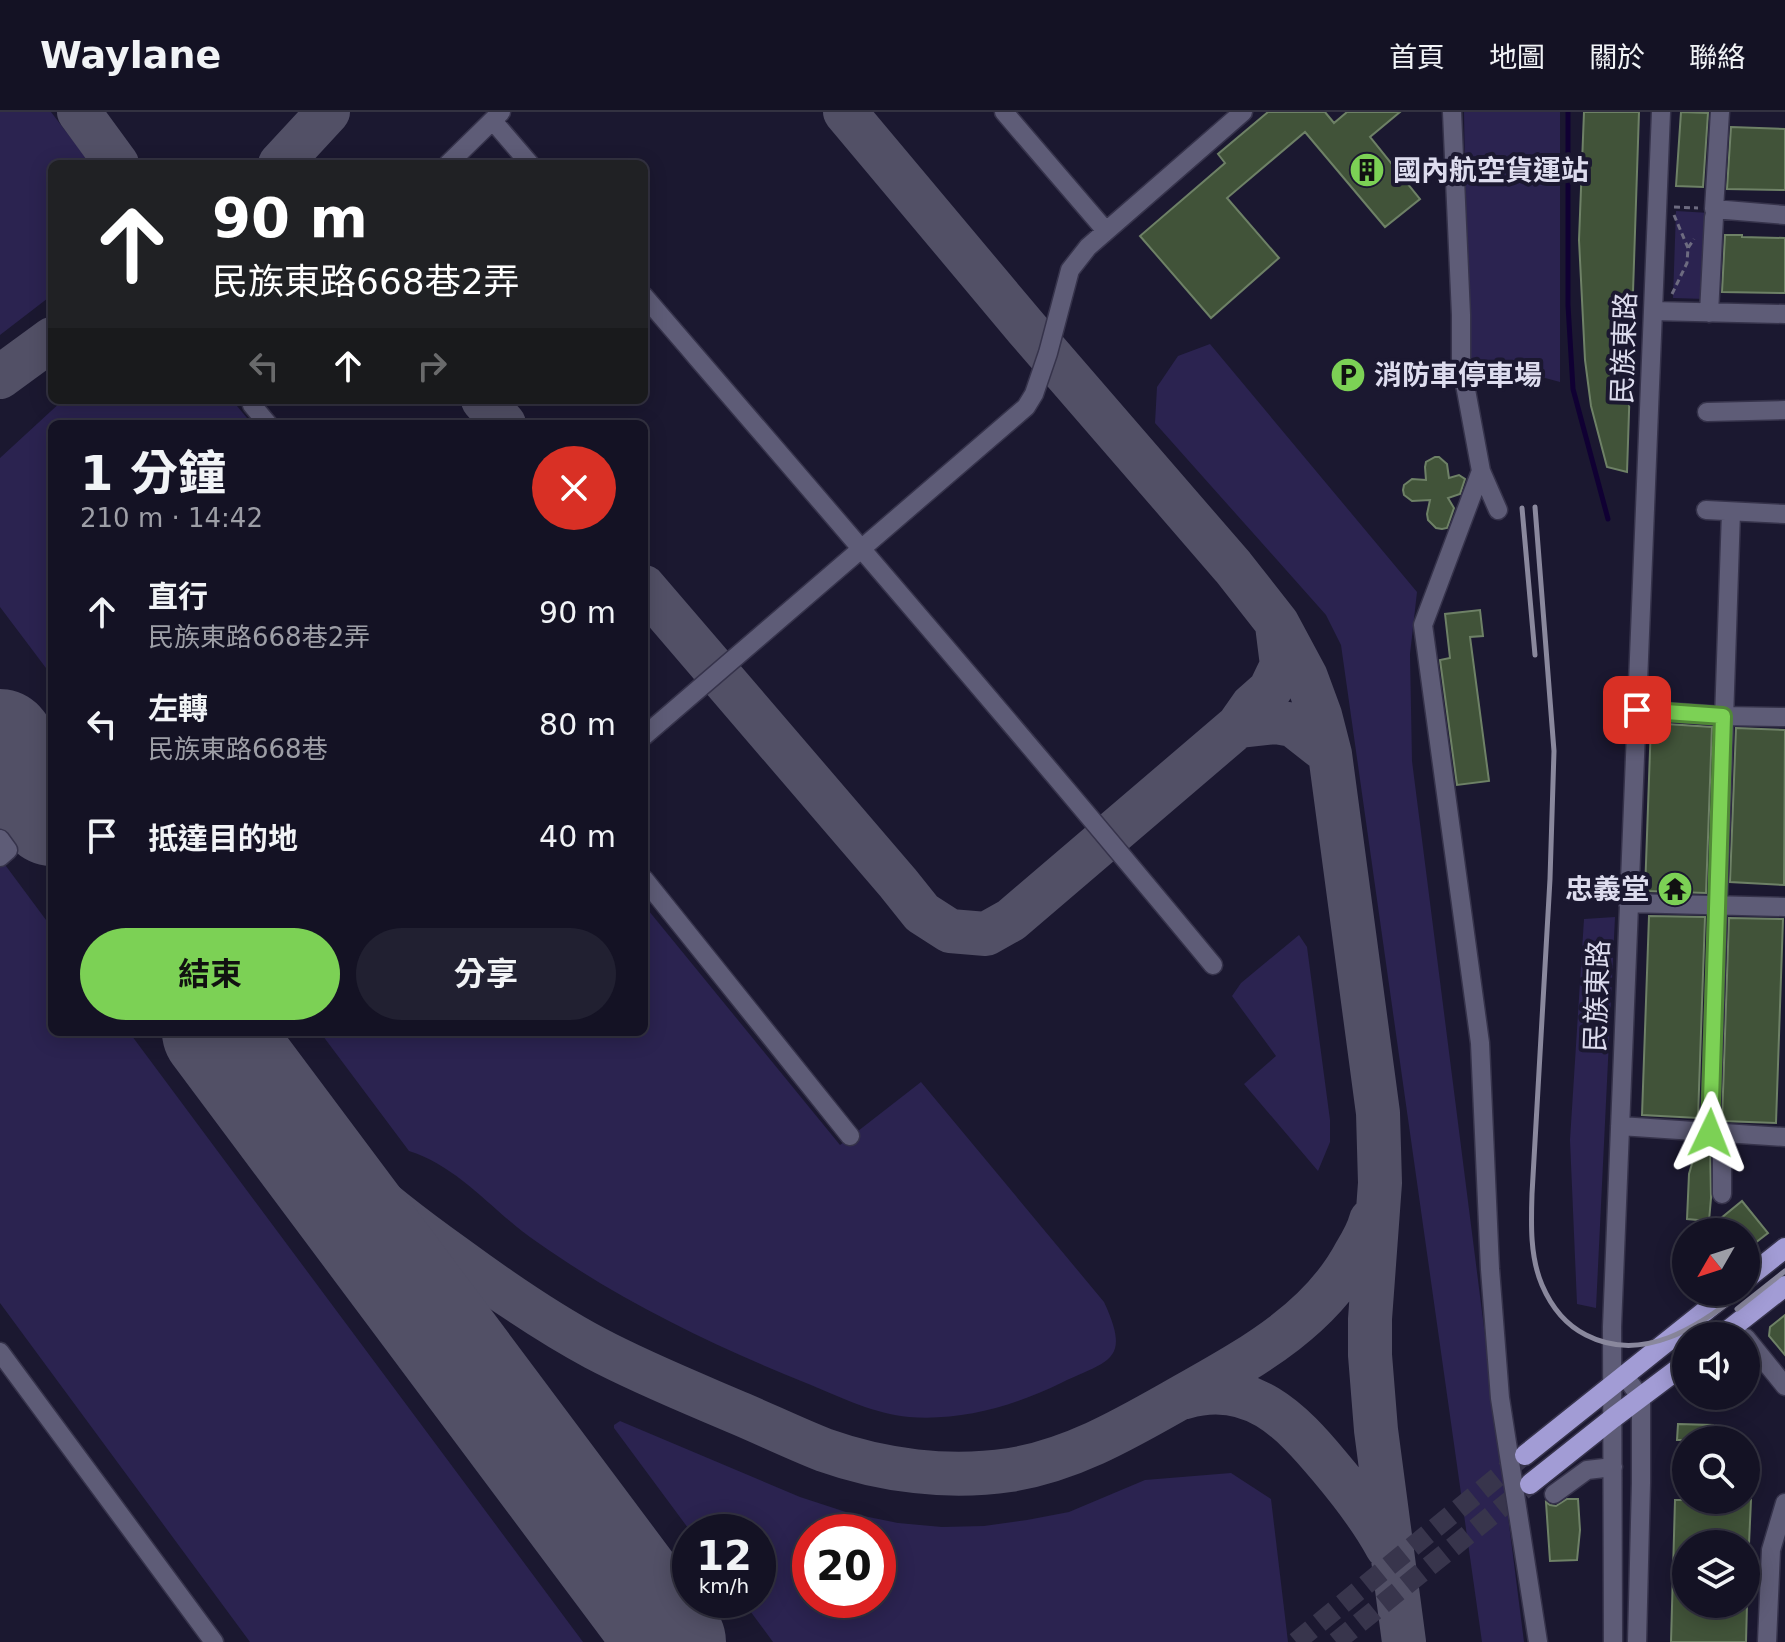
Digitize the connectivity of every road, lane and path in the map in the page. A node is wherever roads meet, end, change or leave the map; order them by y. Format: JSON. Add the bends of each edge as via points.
{"nodes":[{"id":1,"x":1004,"y":112,"type":"edge"},
{"id":2,"x":1243,"y":112,"type":"edge"},
{"id":3,"x":1452,"y":112,"type":"edge"},
{"id":4,"x":1661,"y":112,"type":"edge"},
{"id":5,"x":1720,"y":112,"type":"edge"},
{"id":6,"x":497,"y":116,"type":"edge"},
{"id":7,"x":452,"y":160,"type":"edge"},
{"id":8,"x":527,"y":160,"type":"edge"},
{"id":9,"x":1714,"y":213,"type":"junction"},
{"id":10,"x":1785,"y":215,"type":"edge"},
{"id":11,"x":1106,"y":231,"type":"junction"},
{"id":12,"x":1697,"y":235,"type":"dead end"},
{"id":13,"x":1688,"y":248,"type":"junction"},
{"id":14,"x":648,"y":301,"type":"edge"},
{"id":15,"x":1660,"y":308,"type":"junction"},
{"id":16,"x":1709,"y":313,"type":"junction"},
{"id":17,"x":1785,"y":314,"type":"edge"},
{"id":18,"x":252,"y":404,"type":"edge"},
{"id":19,"x":1785,"y":410,"type":"edge"},
{"id":20,"x":1707,"y":412,"type":"dead end"},
{"id":21,"x":265,"y":420,"type":"edge"},
{"id":22,"x":1481,"y":471,"type":"junction"},
{"id":23,"x":1498,"y":510,"type":"dead end"},
{"id":24,"x":1706,"y":510,"type":"dead end"},
{"id":25,"x":1731,"y":512,"type":"junction"},
{"id":26,"x":1785,"y":514,"type":"edge"},
{"id":27,"x":862,"y":548,"type":"junction"},
{"id":28,"x":1637,"y":710,"type":"junction"},
{"id":29,"x":1723,"y":716,"type":"junction"},
{"id":30,"x":1785,"y":717,"type":"edge"},
{"id":31,"x":648,"y":733,"type":"edge"},
{"id":32,"x":0,"y":839,"type":"edge"},
{"id":33,"x":0,"y":857,"type":"edge"},
{"id":34,"x":648,"y":884,"type":"edge"},
{"id":35,"x":1628,"y":903,"type":"junction"},
{"id":36,"x":1716,"y":907,"type":"junction"},
{"id":37,"x":1785,"y":907,"type":"edge"},
{"id":38,"x":1213,"y":965,"type":"dead end"},
{"id":39,"x":1620,"y":1126,"type":"junction"},
{"id":40,"x":1716,"y":1133,"type":"junction"},
{"id":41,"x":850,"y":1136,"type":"dead end"},
{"id":42,"x":1785,"y":1137,"type":"edge"},
{"id":43,"x":1722,"y":1194,"type":"dead end"},
{"id":44,"x":1785,"y":1248,"type":"edge"},
{"id":45,"x":1760,"y":1268,"type":"edge"},
{"id":46,"x":1785,"y":1286,"type":"edge"},
{"id":47,"x":1711,"y":1306,"type":"edge"},
{"id":48,"x":1748,"y":1322,"type":"edge"},
{"id":49,"x":0,"y":1352,"type":"edge"},
{"id":50,"x":1760,"y":1359,"type":"edge"},
{"id":51,"x":1672,"y":1374,"type":"edge"},
{"id":52,"x":1618,"y":1380,"type":"junction"},
{"id":53,"x":1785,"y":1386,"type":"edge"},
{"id":54,"x":1641,"y":1398,"type":"junction"},
{"id":55,"x":1613,"y":1418,"type":"junction"},
{"id":56,"x":1525,"y":1455,"type":"tunnel mouth"},
{"id":57,"x":1613,"y":1467,"type":"junction"},
{"id":58,"x":1530,"y":1484,"type":"tunnel mouth"},
{"id":59,"x":1554,"y":1494,"type":"dead end"},
{"id":60,"x":1785,"y":1503,"type":"edge"},
{"id":61,"x":1771,"y":1550,"type":"junction"},
{"id":62,"x":1785,"y":1568,"type":"edge"},
{"id":63,"x":214,"y":1642,"type":"edge"},
{"id":64,"x":1538,"y":1642,"type":"edge"},
{"id":65,"x":1613,"y":1642,"type":"edge"},
{"id":66,"x":1637,"y":1642,"type":"edge"},
{"id":67,"x":1767,"y":1642,"type":"edge"}],
"edges":[{"from":1,"to":11,"type":"street"},
{"from":2,"to":11,"type":"street"},
{"from":3,"to":22,"type":"street","via":[[1461,363]]},
{"from":4,"to":15,"type":"street","name":"民族東路"},
{"from":5,"to":9,"type":"street"},
{"from":6,"to":7,"type":"street"},
{"from":6,"to":8,"type":"street"},
{"from":9,"to":10,"type":"street"},
{"from":9,"to":13,"type":"path","via":[[1671,207]]},
{"from":9,"to":16,"type":"street"},
{"from":11,"to":27,"type":"street","via":[[1070,270],[1048,353],[1026,407]]},
{"from":12,"to":13,"type":"path"},
{"from":13,"to":15,"type":"path","via":[[1687,263]]},
{"from":14,"to":27,"type":"street"},
{"from":15,"to":16,"type":"street"},
{"from":15,"to":28,"type":"street","name":"民族東路"},
{"from":16,"to":17,"type":"street"},
{"from":18,"to":21,"type":"street"},
{"from":19,"to":20,"type":"street"},
{"from":22,"to":23,"type":"street"},
{"from":22,"to":64,"type":"street","via":[[1423,625],[1480,1043],[1500,1398]]},
{"from":24,"to":25,"type":"street"},
{"from":25,"to":26,"type":"street"},
{"from":25,"to":29,"type":"street"},
{"from":27,"to":31,"type":"street"},
{"from":27,"to":38,"type":"street"},
{"from":28,"to":29,"type":"street"},
{"from":28,"to":35,"type":"street","name":"民族東路"},
{"from":29,"to":30,"type":"street"},
{"from":29,"to":36,"type":"street"},
{"from":32,"to":33,"type":"street","via":[[8,850]]},
{"from":34,"to":41,"type":"street"},
{"from":35,"to":36,"type":"street"},
{"from":35,"to":39,"type":"street","name":"民族東路"},
{"from":36,"to":37,"type":"street"},
{"from":36,"to":40,"type":"street"},
{"from":39,"to":40,"type":"street"},
{"from":39,"to":52,"type":"street","name":"民族東路","via":[[1612,1327]]},
{"from":40,"to":42,"type":"street"},
{"from":40,"to":43,"type":"street"},
{"from":44,"to":45,"type":"main road"},
{"from":46,"to":48,"type":"main road"},
{"from":47,"to":52,"type":"main road"},
{"from":49,"to":63,"type":"street"},
{"from":50,"to":53,"type":"street"},
{"from":51,"to":54,"type":"main road"},
{"from":52,"to":54,"type":"street"},
{"from":52,"to":55,"type":"street","name":"民族東路"},
{"from":52,"to":56,"type":"main road"},
{"from":54,"to":55,"type":"main road"},
{"from":54,"to":66,"type":"street"},
{"from":55,"to":57,"type":"street","name":"民族東路"},
{"from":55,"to":58,"type":"main road"},
{"from":57,"to":59,"type":"street","via":[[1587,1470]]},
{"from":57,"to":65,"type":"street","name":"民族東路"},
{"from":60,"to":61,"type":"street"},
{"from":61,"to":62,"type":"street"},
{"from":61,"to":67,"type":"street"}]}
